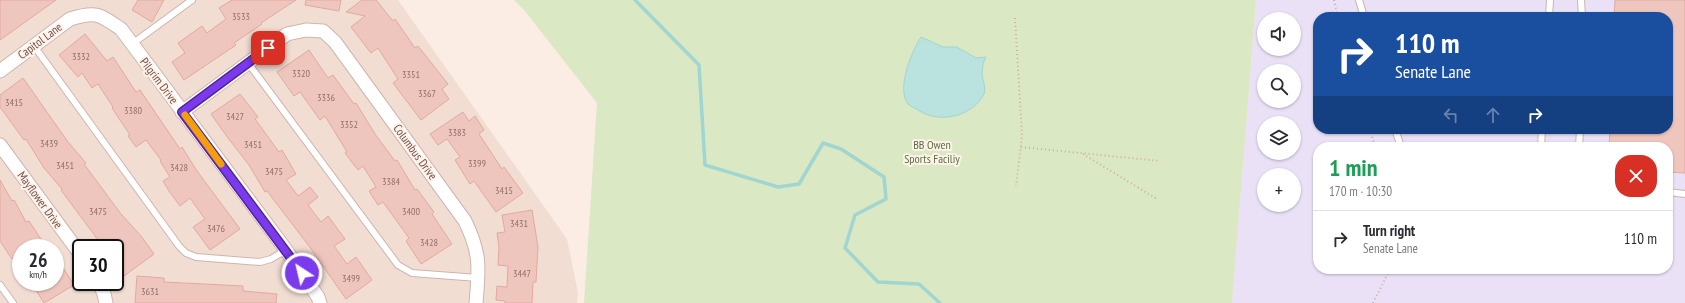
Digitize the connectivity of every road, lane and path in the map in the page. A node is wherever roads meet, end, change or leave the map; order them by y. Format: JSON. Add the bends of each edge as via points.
{"nodes":[{"id":1,"x":192,"y":0,"type":"edge"},
{"id":2,"x":1334,"y":0,"type":"edge"},
{"id":3,"x":1359,"y":0,"type":"edge"},
{"id":4,"x":1550,"y":0,"type":"edge"},
{"id":5,"x":1580,"y":0,"type":"edge"},
{"id":6,"x":1337,"y":12,"type":"edge"},
{"id":7,"x":1363,"y":12,"type":"edge"},
{"id":8,"x":1549,"y":12,"type":"edge"},
{"id":9,"x":1581,"y":12,"type":"edge"},
{"id":10,"x":82,"y":15,"type":"joint"},
{"id":11,"x":1015,"y":18,"type":"dead end"},
{"id":12,"x":132,"y":44,"type":"junction"},
{"id":13,"x":34,"y":46,"type":"junction"},
{"id":14,"x":248,"y":63,"type":"junction"},
{"id":15,"x":0,"y":71,"type":"edge"},
{"id":16,"x":182,"y":112,"type":"junction"},
{"id":17,"x":0,"y":145,"type":"edge"},
{"id":18,"x":1021,"y":147,"type":"junction"},
{"id":19,"x":1081,"y":153,"type":"junction"},
{"id":20,"x":1160,"y":161,"type":"dead end"},
{"id":21,"x":1016,"y":186,"type":"dead end"},
{"id":22,"x":1673,"y":193,"type":"edge"},
{"id":23,"x":1685,"y":194,"type":"edge"},
{"id":24,"x":1157,"y":199,"type":"dead end"},
{"id":25,"x":72,"y":243,"type":"edge"},
{"id":26,"x":286,"y":250,"type":"junction"},
{"id":27,"x":1388,"y":274,"type":"edge"},
{"id":28,"x":478,"y":278,"type":"junction"},
{"id":29,"x":0,"y":285,"type":"edge"},
{"id":30,"x":103,"y":291,"type":"edge"},
{"id":31,"x":13,"y":303,"type":"edge"},
{"id":32,"x":106,"y":303,"type":"edge"},
{"id":33,"x":320,"y":303,"type":"edge"},
{"id":34,"x":476,"y":303,"type":"edge"},
{"id":35,"x":1373,"y":303,"type":"edge"}],
"edges":[{"from":1,"to":12,"type":"lane"},
{"from":2,"to":6,"type":"path"},
{"from":3,"to":7,"type":"lane"},
{"from":4,"to":8,"type":"lane"},
{"from":5,"to":9,"type":"lane"},
{"from":10,"to":12,"type":"street","name":"Pilgrim Drive","via":[[100,15],[120,29]]},
{"from":10,"to":13,"type":"street","name":"Capitol Lane","via":[[70,19]]},
{"from":11,"to":18,"type":"path"},
{"from":12,"to":16,"type":"street","name":"Pilgrim Drive"},
{"from":13,"to":15,"type":"street","name":"Capitol Lane"},
{"from":13,"to":26,"type":"lane","via":[[186,253],[196,257],[260,262]]},
{"from":14,"to":16,"type":"street"},
{"from":14,"to":28,"type":"lane","via":[[398,265],[412,273]]},
{"from":14,"to":28,"type":"street","name":"Columbus Drive","via":[[287,34],[306,30],[323,31],[335,42],[465,221],[478,257]]},
{"from":16,"to":26,"type":"street","name":"Pilgrim Drive"},
{"from":17,"to":25,"type":"street","name":"Mayflower Drive"},
{"from":18,"to":19,"type":"path"},
{"from":18,"to":21,"type":"path"},
{"from":19,"to":20,"type":"path"},
{"from":19,"to":24,"type":"path"},
{"from":22,"to":23,"type":"lane"},
{"from":26,"to":33,"type":"street","name":"Pilgrim Drive"},
{"from":27,"to":35,"type":"path"},
{"from":28,"to":34,"type":"street","name":"Columbus Drive"},
{"from":29,"to":31,"type":"lane"},
{"from":30,"to":32,"type":"street"}]}
